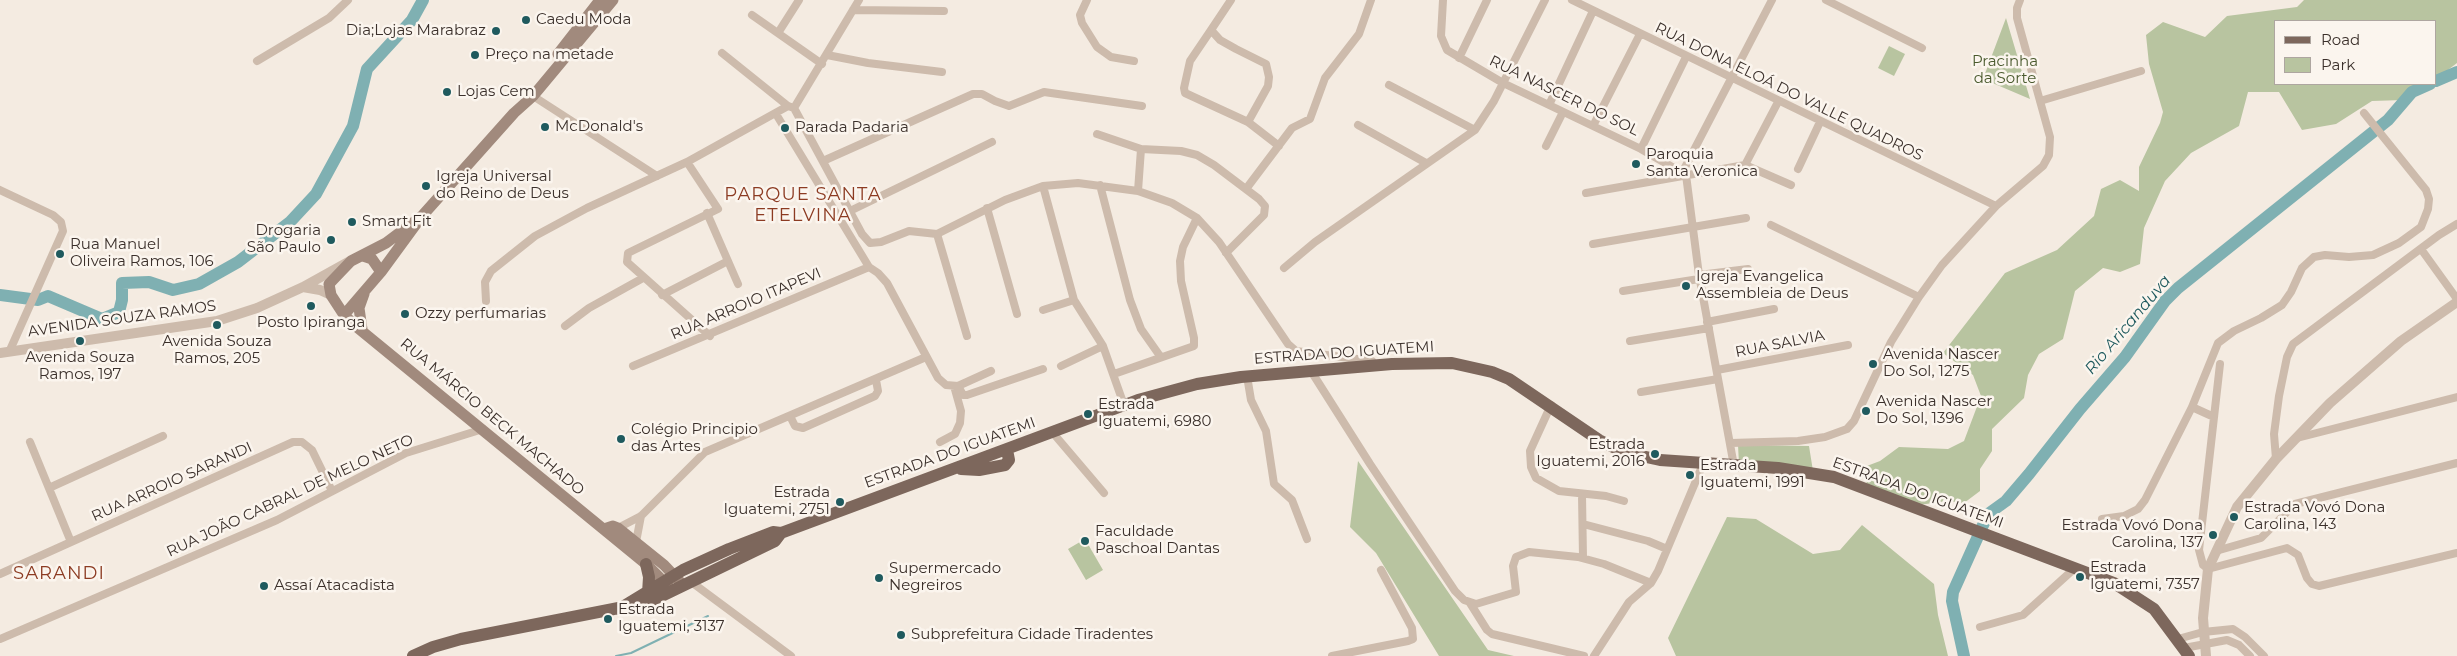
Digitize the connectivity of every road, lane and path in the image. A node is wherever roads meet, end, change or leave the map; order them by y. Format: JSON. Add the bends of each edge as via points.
{"nodes":[{"id":1,"x":348,"y":0,"type":"edge"},
{"id":2,"x":600,"y":0,"type":"edge"},
{"id":3,"x":613,"y":0,"type":"edge"},
{"id":4,"x":799,"y":0,"type":"edge"},
{"id":5,"x":859,"y":0,"type":"edge"},
{"id":6,"x":1087,"y":0,"type":"edge"},
{"id":7,"x":1231,"y":0,"type":"edge"},
{"id":8,"x":1371,"y":0,"type":"edge"},
{"id":9,"x":1443,"y":0,"type":"edge"},
{"id":10,"x":1487,"y":0,"type":"edge"},
{"id":11,"x":1545,"y":0,"type":"edge"},
{"id":12,"x":1572,"y":0,"type":"edge"},
{"id":13,"x":1772,"y":0,"type":"edge"},
{"id":14,"x":1826,"y":0,"type":"edge"},
{"id":15,"x":2020,"y":0,"type":"edge"},
{"id":16,"x":853,"y":10,"type":"junction"},
{"id":17,"x":944,"y":11,"type":"dead end"},
{"id":18,"x":1593,"y":11,"type":"junction"},
{"id":19,"x":752,"y":15,"type":"dead end"},
{"id":20,"x":1211,"y":30,"type":"junction"},
{"id":21,"x":778,"y":32,"type":"junction"},
{"id":22,"x":1640,"y":34,"type":"junction"},
{"id":23,"x":1922,"y":48,"type":"dead end"},
{"id":24,"x":722,"y":53,"type":"dead end"},
{"id":25,"x":827,"y":55,"type":"junction"},
{"id":26,"x":1686,"y":57,"type":"junction"},
{"id":27,"x":1459,"y":58,"type":"junction"},
{"id":28,"x":257,"y":60,"type":"dead end"},
{"id":29,"x":1134,"y":61,"type":"dead end"},
{"id":30,"x":822,"y":64,"type":"junction"},
{"id":31,"x":2141,"y":71,"type":"dead end"},
{"id":32,"x":942,"y":72,"type":"dead end"},
{"id":33,"x":1732,"y":79,"type":"junction"},
{"id":34,"x":1503,"y":83,"type":"junction"},
{"id":35,"x":1389,"y":85,"type":"dead end"},
{"id":36,"x":533,"y":96,"type":"junction"},
{"id":37,"x":2040,"y":101,"type":"junction"},
{"id":38,"x":1778,"y":102,"type":"junction"},
{"id":39,"x":1549,"y":105,"type":"junction"},
{"id":40,"x":1142,"y":106,"type":"dead end"},
{"id":41,"x":791,"y":107,"type":"junction"},
{"id":42,"x":1564,"y":112,"type":"junction"},
{"id":43,"x":2364,"y":113,"type":"dead end"},
{"id":44,"x":514,"y":114,"type":"junction"},
{"id":45,"x":776,"y":114,"type":"junction"},
{"id":46,"x":1248,"y":122,"type":"junction"},
{"id":47,"x":1820,"y":122,"type":"junction"},
{"id":48,"x":1358,"y":125,"type":"dead end"},
{"id":49,"x":1593,"y":126,"type":"junction"},
{"id":50,"x":1475,"y":130,"type":"junction"},
{"id":51,"x":1097,"y":134,"type":"dead end"},
{"id":52,"x":992,"y":142,"type":"dead end"},
{"id":53,"x":1279,"y":146,"type":"junction"},
{"id":54,"x":1546,"y":146,"type":"dead end"},
{"id":55,"x":1141,"y":149,"type":"junction"},
{"id":56,"x":1641,"y":149,"type":"junction"},
{"id":57,"x":823,"y":161,"type":"junction"},
{"id":58,"x":687,"y":162,"type":"junction"},
{"id":59,"x":1426,"y":163,"type":"junction"},
{"id":60,"x":1745,"y":165,"type":"junction"},
{"id":61,"x":1798,"y":169,"type":"dead end"},
{"id":62,"x":1684,"y":174,"type":"junction"},
{"id":63,"x":657,"y":176,"type":"junction"},
{"id":64,"x":1100,"y":185,"type":"junction"},
{"id":65,"x":1791,"y":185,"type":"dead end"},
{"id":66,"x":1043,"y":186,"type":"junction"},
{"id":67,"x":1246,"y":189,"type":"junction"},
{"id":68,"x":0,"y":190,"type":"edge"},
{"id":69,"x":1138,"y":191,"type":"junction"},
{"id":70,"x":1586,"y":193,"type":"dead end"},
{"id":71,"x":1996,"y":206,"type":"junction"},
{"id":72,"x":987,"y":208,"type":"junction"},
{"id":73,"x":850,"y":211,"type":"junction"},
{"id":74,"x":707,"y":213,"type":"junction"},
{"id":75,"x":422,"y":216,"type":"junction"},
{"id":76,"x":1196,"y":218,"type":"junction"},
{"id":77,"x":1746,"y":218,"type":"dead end"},
{"id":78,"x":2457,"y":224,"type":"edge"},
{"id":79,"x":1771,"y":225,"type":"dead end"},
{"id":80,"x":1693,"y":228,"type":"junction"},
{"id":81,"x":936,"y":234,"type":"junction"},
{"id":82,"x":1593,"y":244,"type":"dead end"},
{"id":83,"x":2421,"y":248,"type":"junction"},
{"id":84,"x":1226,"y":253,"type":"junction"},
{"id":85,"x":363,"y":256,"type":"junction"},
{"id":86,"x":351,"y":261,"type":"junction"},
{"id":87,"x":728,"y":261,"type":"junction"},
{"id":88,"x":869,"y":267,"type":"junction"},
{"id":89,"x":1284,"y":268,"type":"dead end"},
{"id":90,"x":1748,"y":269,"type":"dead end"},
{"id":91,"x":381,"y":272,"type":"junction"},
{"id":92,"x":1699,"y":277,"type":"junction"},
{"id":93,"x":643,"y":278,"type":"junction"},
{"id":94,"x":738,"y":284,"type":"dead end"},
{"id":95,"x":303,"y":288,"type":"junction"},
{"id":96,"x":366,"y":288,"type":"junction"},
{"id":97,"x":1623,"y":291,"type":"dead end"},
{"id":98,"x":331,"y":296,"type":"junction"},
{"id":99,"x":662,"y":296,"type":"junction"},
{"id":100,"x":1918,"y":297,"type":"junction"},
{"id":101,"x":486,"y":300,"type":"dead end"},
{"id":102,"x":1074,"y":300,"type":"junction"},
{"id":103,"x":2457,"y":300,"type":"edge"},
{"id":104,"x":1774,"y":309,"type":"dead end"},
{"id":105,"x":1043,"y":310,"type":"dead end"},
{"id":106,"x":344,"y":314,"type":"junction"},
{"id":107,"x":1017,"y":314,"type":"dead end"},
{"id":108,"x":1708,"y":325,"type":"junction"},
{"id":109,"x":565,"y":326,"type":"dead end"},
{"id":110,"x":362,"y":329,"type":"junction"},
{"id":111,"x":710,"y":336,"type":"junction"},
{"id":112,"x":967,"y":336,"type":"dead end"},
{"id":113,"x":1630,"y":341,"type":"dead end"},
{"id":114,"x":1848,"y":345,"type":"dead end"},
{"id":115,"x":1102,"y":346,"type":"junction"},
{"id":116,"x":5,"y":351,"type":"edge"},
{"id":117,"x":1160,"y":356,"type":"junction"},
{"id":118,"x":926,"y":358,"type":"junction"},
{"id":119,"x":1392,"y":364,"type":"junction"},
{"id":120,"x":2220,"y":364,"type":"dead end"},
{"id":121,"x":633,"y":366,"type":"dead end"},
{"id":122,"x":1061,"y":366,"type":"dead end"},
{"id":123,"x":1044,"y":369,"type":"dead end"},
{"id":124,"x":1717,"y":370,"type":"junction"},
{"id":125,"x":1311,"y":371,"type":"junction"},
{"id":126,"x":991,"y":372,"type":"dead end"},
{"id":127,"x":1114,"y":374,"type":"junction"},
{"id":128,"x":1247,"y":376,"type":"junction"},
{"id":129,"x":1718,"y":379,"type":"junction"},
{"id":130,"x":876,"y":380,"type":"junction"},
{"id":131,"x":956,"y":386,"type":"junction"},
{"id":132,"x":1641,"y":392,"type":"dead end"},
{"id":133,"x":2457,"y":397,"type":"edge"},
{"id":134,"x":1124,"y":405,"type":"junction"},
{"id":135,"x":1550,"y":405,"type":"junction"},
{"id":136,"x":2192,"y":407,"type":"junction"},
{"id":137,"x":790,"y":416,"type":"junction"},
{"id":138,"x":2214,"y":417,"type":"junction"},
{"id":139,"x":483,"y":429,"type":"junction"},
{"id":140,"x":1053,"y":433,"type":"junction"},
{"id":141,"x":163,"y":436,"type":"dead end"},
{"id":142,"x":2296,"y":438,"type":"junction"},
{"id":143,"x":30,"y":442,"type":"dead end"},
{"id":144,"x":940,"y":442,"type":"dead end"},
{"id":145,"x":1731,"y":443,"type":"junction"},
{"id":146,"x":2276,"y":458,"type":"junction"},
{"id":147,"x":2457,"y":463,"type":"edge"},
{"id":148,"x":1703,"y":464,"type":"junction"},
{"id":149,"x":1734,"y":466,"type":"junction"},
{"id":150,"x":49,"y":488,"type":"junction"},
{"id":151,"x":332,"y":491,"type":"junction"},
{"id":152,"x":1104,"y":493,"type":"dead end"},
{"id":153,"x":1582,"y":495,"type":"junction"},
{"id":154,"x":1624,"y":501,"type":"dead end"},
{"id":155,"x":641,"y":516,"type":"junction"},
{"id":156,"x":2102,"y":519,"type":"dead end"},
{"id":157,"x":1583,"y":524,"type":"junction"},
{"id":158,"x":604,"y":528,"type":"junction"},
{"id":159,"x":618,"y":528,"type":"junction"},
{"id":160,"x":776,"y":536,"type":"junction"},
{"id":161,"x":1307,"y":539,"type":"dead end"},
{"id":162,"x":71,"y":542,"type":"junction"},
{"id":163,"x":636,"y":542,"type":"junction"},
{"id":164,"x":1666,"y":549,"type":"junction"},
{"id":165,"x":2216,"y":551,"type":"junction"},
{"id":166,"x":2457,"y":554,"type":"edge"},
{"id":167,"x":1583,"y":558,"type":"junction"},
{"id":168,"x":646,"y":564,"type":"junction"},
{"id":169,"x":2075,"y":568,"type":"junction"},
{"id":170,"x":2208,"y":568,"type":"junction"},
{"id":171,"x":1381,"y":570,"type":"dead end"},
{"id":172,"x":0,"y":574,"type":"edge"},
{"id":173,"x":676,"y":583,"type":"junction"},
{"id":174,"x":1650,"y":583,"type":"junction"},
{"id":175,"x":648,"y":593,"type":"junction"},
{"id":176,"x":1470,"y":603,"type":"junction"},
{"id":177,"x":619,"y":609,"type":"junction"},
{"id":178,"x":1980,"y":627,"type":"dead end"},
{"id":179,"x":2203,"y":632,"type":"junction"},
{"id":180,"x":0,"y":639,"type":"edge"},
{"id":181,"x":2205,"y":643,"type":"junction"},
{"id":182,"x":2184,"y":648,"type":"edge"},
{"id":183,"x":413,"y":656,"type":"edge"},
{"id":184,"x":791,"y":656,"type":"edge"},
{"id":185,"x":1332,"y":656,"type":"edge"},
{"id":186,"x":1584,"y":656,"type":"edge"},
{"id":187,"x":1594,"y":656,"type":"edge"},
{"id":188,"x":2206,"y":656,"type":"edge"},
{"id":189,"x":2250,"y":656,"type":"edge"},
{"id":190,"x":2264,"y":656,"type":"edge"}],
"edges":[{"from":1,"to":28,"type":"street","via":[[329,18]]},
{"from":2,"to":44,"type":"main road","name":"AVENIDA SOUZA RAMOS"},
{"from":3,"to":36,"type":"main road","name":"AVENIDA SOUZA RAMOS"},
{"from":4,"to":21,"type":"street"},
{"from":5,"to":16,"type":"street"},
{"from":6,"to":29,"type":"street","via":[[1080,15],[1097,47],[1112,57]]},
{"from":7,"to":20,"type":"street"},
{"from":8,"to":53,"type":"street","via":[[1359,34],[1326,78],[1310,119],[1292,128]]},
{"from":9,"to":27,"type":"street","name":"RUA NASCER DO SOL","via":[[1442,42]]},
{"from":10,"to":27,"type":"street"},
{"from":11,"to":34,"type":"street"},
{"from":12,"to":18,"type":"street","name":"RUA DONA ELOÁ DO VALLE QUADROS"},
{"from":13,"to":33,"type":"street"},
{"from":14,"to":23,"type":"street"},
{"from":15,"to":37,"type":"street","via":[[2017,18]]},
{"from":16,"to":17,"type":"street"},
{"from":16,"to":25,"type":"street"},
{"from":18,"to":22,"type":"street","name":"RUA DONA ELOÁ DO VALLE QUADROS"},
{"from":18,"to":39,"type":"street"},
{"from":19,"to":21,"type":"street"},
{"from":20,"to":46,"type":"street","via":[[1220,40],[1266,64],[1268,86]]},
{"from":20,"to":46,"type":"street","via":[[1190,61],[1185,93]]},
{"from":21,"to":30,"type":"street"},
{"from":22,"to":26,"type":"street","name":"RUA DONA ELOÁ DO VALLE QUADROS"},
{"from":22,"to":49,"type":"street"},
{"from":24,"to":41,"type":"street"},
{"from":25,"to":30,"type":"street"},
{"from":25,"to":32,"type":"street","via":[[868,64]]},
{"from":26,"to":33,"type":"street","name":"RUA DONA ELOÁ DO VALLE QUADROS"},
{"from":26,"to":56,"type":"street"},
{"from":27,"to":34,"type":"street","name":"RUA NASCER DO SOL"},
{"from":30,"to":41,"type":"street"},
{"from":31,"to":37,"type":"street"},
{"from":33,"to":38,"type":"street","name":"RUA DONA ELOÁ DO VALLE QUADROS"},
{"from":33,"to":62,"type":"street"},
{"from":34,"to":39,"type":"street","name":"RUA NASCER DO SOL"},
{"from":34,"to":50,"type":"street"},
{"from":35,"to":50,"type":"street"},
{"from":36,"to":44,"type":"main road","name":"AVENIDA SOUZA RAMOS"},
{"from":36,"to":63,"type":"street"},
{"from":37,"to":71,"type":"street","via":[[2050,137],[2049,155],[2036,173]]},
{"from":38,"to":47,"type":"street","name":"RUA DONA ELOÁ DO VALLE QUADROS"},
{"from":38,"to":60,"type":"street"},
{"from":39,"to":42,"type":"street","name":"RUA NASCER DO SOL"},
{"from":40,"to":57,"type":"street","via":[[1044,92],[1009,106],[982,94],[973,94]]},
{"from":41,"to":45,"type":"street"},
{"from":41,"to":57,"type":"street"},
{"from":42,"to":49,"type":"street","name":"RUA NASCER DO SOL"},
{"from":42,"to":54,"type":"street"},
{"from":43,"to":136,"type":"street","via":[[2426,190],[2428,209],[2421,227],[2399,244],[2374,255],[2325,255],[2307,263],[2282,305],[2218,343]]},
{"from":44,"to":75,"type":"main road","name":"AVENIDA SOUZA RAMOS"},
{"from":45,"to":58,"type":"street"},
{"from":45,"to":88,"type":"street"},
{"from":46,"to":53,"type":"street"},
{"from":47,"to":61,"type":"street"},
{"from":47,"to":71,"type":"street","name":"RUA DONA ELOÁ DO VALLE QUADROS"},
{"from":48,"to":59,"type":"street"},
{"from":49,"to":56,"type":"street","name":"RUA NASCER DO SOL"},
{"from":50,"to":59,"type":"street"},
{"from":51,"to":55,"type":"street"},
{"from":52,"to":73,"type":"street"},
{"from":53,"to":67,"type":"street"},
{"from":55,"to":67,"type":"street","via":[[1181,150],[1196,155]]},
{"from":55,"to":69,"type":"street"},
{"from":56,"to":62,"type":"street","name":"RUA NASCER DO SOL"},
{"from":57,"to":73,"type":"street"},
{"from":58,"to":63,"type":"street"},
{"from":58,"to":74,"type":"street","via":[[718,209]]},
{"from":59,"to":89,"type":"street"},
{"from":60,"to":62,"type":"street"},
{"from":60,"to":65,"type":"street"},
{"from":62,"to":70,"type":"street"},
{"from":62,"to":80,"type":"street"},
{"from":63,"to":101,"type":"street","via":[[557,224],[514,252],[488,276],[484,287]]},
{"from":64,"to":66,"type":"street"},
{"from":64,"to":69,"type":"street"},
{"from":64,"to":117,"type":"street","via":[[1130,300],[1141,329]]},
{"from":66,"to":72,"type":"street"},
{"from":66,"to":102,"type":"street"},
{"from":67,"to":84,"type":"street","via":[[1265,206],[1265,212]]},
{"from":68,"to":116,"type":"street","via":[[53,215],[63,226],[62,237]]},
{"from":69,"to":76,"type":"street","via":[[1172,203]]},
{"from":71,"to":100,"type":"street","via":[[1952,252]]},
{"from":72,"to":81,"type":"street"},
{"from":72,"to":107,"type":"street"},
{"from":73,"to":81,"type":"street","via":[[867,240],[873,243],[909,231]]},
{"from":74,"to":87,"type":"street"},
{"from":74,"to":93,"type":"street","via":[[628,253],[628,265]]},
{"from":75,"to":85,"type":"main road","name":"AVENIDA SOUZA RAMOS","via":[[397,236]]},
{"from":75,"to":91,"type":"main road","name":"AVENIDA SOUZA RAMOS"},
{"from":76,"to":84,"type":"street"},
{"from":76,"to":117,"type":"street","via":[[1180,261],[1194,344],[1190,349]]},
{"from":77,"to":80,"type":"street"},
{"from":78,"to":83,"type":"street"},
{"from":79,"to":100,"type":"street"},
{"from":80,"to":82,"type":"street"},
{"from":80,"to":92,"type":"street"},
{"from":81,"to":112,"type":"street"},
{"from":83,"to":103,"type":"street"},
{"from":83,"to":146,"type":"street","via":[[2297,340],[2290,349],[2275,418]]},
{"from":84,"to":119,"type":"street","via":[[1296,351]]},
{"from":85,"to":86,"type":"main road","name":"AVENIDA SOUZA RAMOS"},
{"from":85,"to":91,"type":"main road","via":[[372,259]]},
{"from":86,"to":95,"type":"street","name":"AVENIDA SOUZA RAMOS"},
{"from":86,"to":98,"type":"main road","name":"AVENIDA SOUZA RAMOS","via":[[329,284]]},
{"from":87,"to":94,"type":"street"},
{"from":87,"to":99,"type":"street"},
{"from":88,"to":111,"type":"street","name":"RUA ARROIO ITAPEVI"},
{"from":88,"to":118,"type":"street","via":[[887,283]]},
{"from":90,"to":92,"type":"street"},
{"from":91,"to":96,"type":"main road","name":"AVENIDA SOUZA RAMOS"},
{"from":92,"to":97,"type":"street"},
{"from":92,"to":108,"type":"street"},
{"from":93,"to":99,"type":"street"},
{"from":93,"to":109,"type":"street","via":[[589,308]]},
{"from":95,"to":98,"type":"street","via":[[314,288]]},
{"from":95,"to":116,"type":"street","name":"AVENIDA SOUZA RAMOS","via":[[217,321]]},
{"from":96,"to":106,"type":"main road","name":"AVENIDA SOUZA RAMOS"},
{"from":96,"to":110,"type":"main road","via":[[359,308]]},
{"from":98,"to":106,"type":"main road"},
{"from":99,"to":111,"type":"street"},
{"from":100,"to":145,"type":"street","via":[[1847,429],[1825,437],[1798,441]]},
{"from":102,"to":105,"type":"street"},
{"from":102,"to":115,"type":"street"},
{"from":103,"to":142,"type":"street","via":[[2364,372]]},
{"from":104,"to":108,"type":"street"},
{"from":106,"to":110,"type":"main road","name":"RUA MÁRCIO BECK MACHADO"},
{"from":108,"to":113,"type":"street"},
{"from":108,"to":124,"type":"street"},
{"from":110,"to":139,"type":"main road","name":"RUA MÁRCIO BECK MACHADO"},
{"from":111,"to":121,"type":"street","name":"RUA ARROIO ITAPEVI"},
{"from":114,"to":124,"type":"street","name":"RUA SALVIA"},
{"from":115,"to":122,"type":"street"},
{"from":115,"to":127,"type":"street"},
{"from":117,"to":127,"type":"street"},
{"from":118,"to":130,"type":"street"},
{"from":118,"to":131,"type":"street","via":[[938,378],[946,385]]},
{"from":119,"to":125,"type":"main road","name":"ESTRADA DO IGUATEMI"},
{"from":119,"to":135,"type":"main road","name":"ESTRADA DO IGUATEMI","via":[[1452,363],[1478,368],[1509,380]]},
{"from":120,"to":138,"type":"street"},
{"from":123,"to":131,"type":"street","via":[[967,395],[963,395]]},
{"from":124,"to":129,"type":"street"},
{"from":125,"to":128,"type":"main road","name":"ESTRADA DO IGUATEMI"},
{"from":125,"to":176,"type":"street","via":[[1455,591]]},
{"from":126,"to":131,"type":"street"},
{"from":127,"to":134,"type":"street"},
{"from":128,"to":134,"type":"main road","name":"ESTRADA DO IGUATEMI","via":[[1197,384]]},
{"from":128,"to":161,"type":"street","via":[[1251,400],[1266,431],[1274,484],[1292,500]]},
{"from":129,"to":132,"type":"street"},
{"from":129,"to":145,"type":"street"},
{"from":130,"to":137,"type":"street"},
{"from":130,"to":137,"type":"street","via":[[878,391],[875,396],[803,428],[795,426]]},
{"from":131,"to":144,"type":"street","via":[[960,423],[955,434]]},
{"from":133,"to":142,"type":"street"},
{"from":134,"to":140,"type":"main road","name":"ESTRADA DO IGUATEMI"},
{"from":135,"to":148,"type":"main road","name":"ESTRADA DO IGUATEMI","via":[[1623,452],[1650,459]]},
{"from":135,"to":153,"type":"street","via":[[1533,443],[1529,458],[1531,467],[1536,478],[1550,488]]},
{"from":136,"to":138,"type":"street"},
{"from":136,"to":156,"type":"street","via":[[2138,509],[2124,516]]},
{"from":137,"to":155,"type":"street","via":[[705,452]]},
{"from":138,"to":170,"type":"street","via":[[2199,550],[2200,559]]},
{"from":139,"to":151,"type":"street","name":"RUA JOÃO CABRAL DE MELO NETO","via":[[406,454]]},
{"from":139,"to":158,"type":"main road","name":"RUA MÁRCIO BECK MACHADO"},
{"from":140,"to":152,"type":"street"},
{"from":140,"to":160,"type":"main road","name":"ESTRADA DO IGUATEMI"},
{"from":141,"to":150,"type":"street"},
{"from":142,"to":146,"type":"street"},
{"from":143,"to":150,"type":"street"},
{"from":145,"to":149,"type":"street"},
{"from":146,"to":165,"type":"street","via":[[2237,507]]},
{"from":147,"to":165,"type":"street","via":[[2296,504],[2261,538]]},
{"from":148,"to":149,"type":"main road","name":"ESTRADA DO IGUATEMI"},
{"from":148,"to":164,"type":"street","via":[[1685,512]]},
{"from":149,"to":169,"type":"main road","name":"ESTRADA DO IGUATEMI","via":[[1778,468],[1834,477]]},
{"from":150,"to":162,"type":"street"},
{"from":151,"to":162,"type":"street","name":"RUA ARROIO SARANDI","via":[[312,450],[302,442],[293,442]]},
{"from":151,"to":180,"type":"street","name":"RUA JOÃO CABRAL DE MELO NETO","via":[[277,520]]},
{"from":153,"to":154,"type":"street","via":[[1602,495]]},
{"from":153,"to":157,"type":"street"},
{"from":155,"to":159,"type":"street"},
{"from":155,"to":163,"type":"street"},
{"from":157,"to":164,"type":"street"},
{"from":157,"to":167,"type":"street"},
{"from":158,"to":159,"type":"main road"},
{"from":158,"to":168,"type":"main road","name":"RUA MÁRCIO BECK MACHADO"},
{"from":159,"to":163,"type":"main road","name":"RUA MÁRCIO BECK MACHADO"},
{"from":160,"to":173,"type":"main road","name":"ESTRADA DO IGUATEMI","via":[[718,567]]},
{"from":160,"to":173,"type":"main road","name":"ESTRADA DO IGUATEMI","via":[[700,562]]},
{"from":162,"to":172,"type":"street","name":"RUA ARROIO SARANDI"},
{"from":163,"to":173,"type":"main road","name":"RUA MÁRCIO BECK MACHADO"},
{"from":164,"to":174,"type":"street"},
{"from":165,"to":170,"type":"street"},
{"from":166,"to":170,"type":"street","via":[[2319,586],[2312,584],[2298,555],[2287,548]]},
{"from":167,"to":174,"type":"street"},
{"from":167,"to":176,"type":"street","via":[[1522,554],[1516,557],[1513,566],[1516,592],[1490,601]]},
{"from":168,"to":173,"type":"main road","name":"RUA MÁRCIO BECK MACHADO"},
{"from":168,"to":175,"type":"main road"},
{"from":169,"to":178,"type":"street","via":[[2030,611]]},
{"from":169,"to":182,"type":"main road","name":"ESTRADA DO IGUATEMI","via":[[2114,583],[2144,601]]},
{"from":170,"to":179,"type":"street"},
{"from":171,"to":185,"type":"street","via":[[1412,628],[1413,639]]},
{"from":173,"to":175,"type":"main road","name":"ESTRADA DO IGUATEMI"},
{"from":173,"to":177,"type":"main road","name":"ESTRADA DO IGUATEMI","via":[[649,602]]},
{"from":173,"to":184,"type":"street","name":"RUA MÁRCIO BECK MACHADO"},
{"from":174,"to":187,"type":"street","via":[[1629,602]]},
{"from":175,"to":177,"type":"main road","name":"ESTRADA DO IGUATEMI"},
{"from":176,"to":186,"type":"street","via":[[1486,630],[1492,634]]},
{"from":177,"to":183,"type":"main road","name":"ESTRADA DO IGUATEMI","via":[[461,639]]},
{"from":179,"to":181,"type":"street"},
{"from":179,"to":182,"type":"street"},
{"from":179,"to":190,"type":"street","via":[[2233,629]]},
{"from":181,"to":182,"type":"street"},
{"from":181,"to":188,"type":"street"},
{"from":181,"to":189,"type":"street","via":[[2234,642]]}]}
